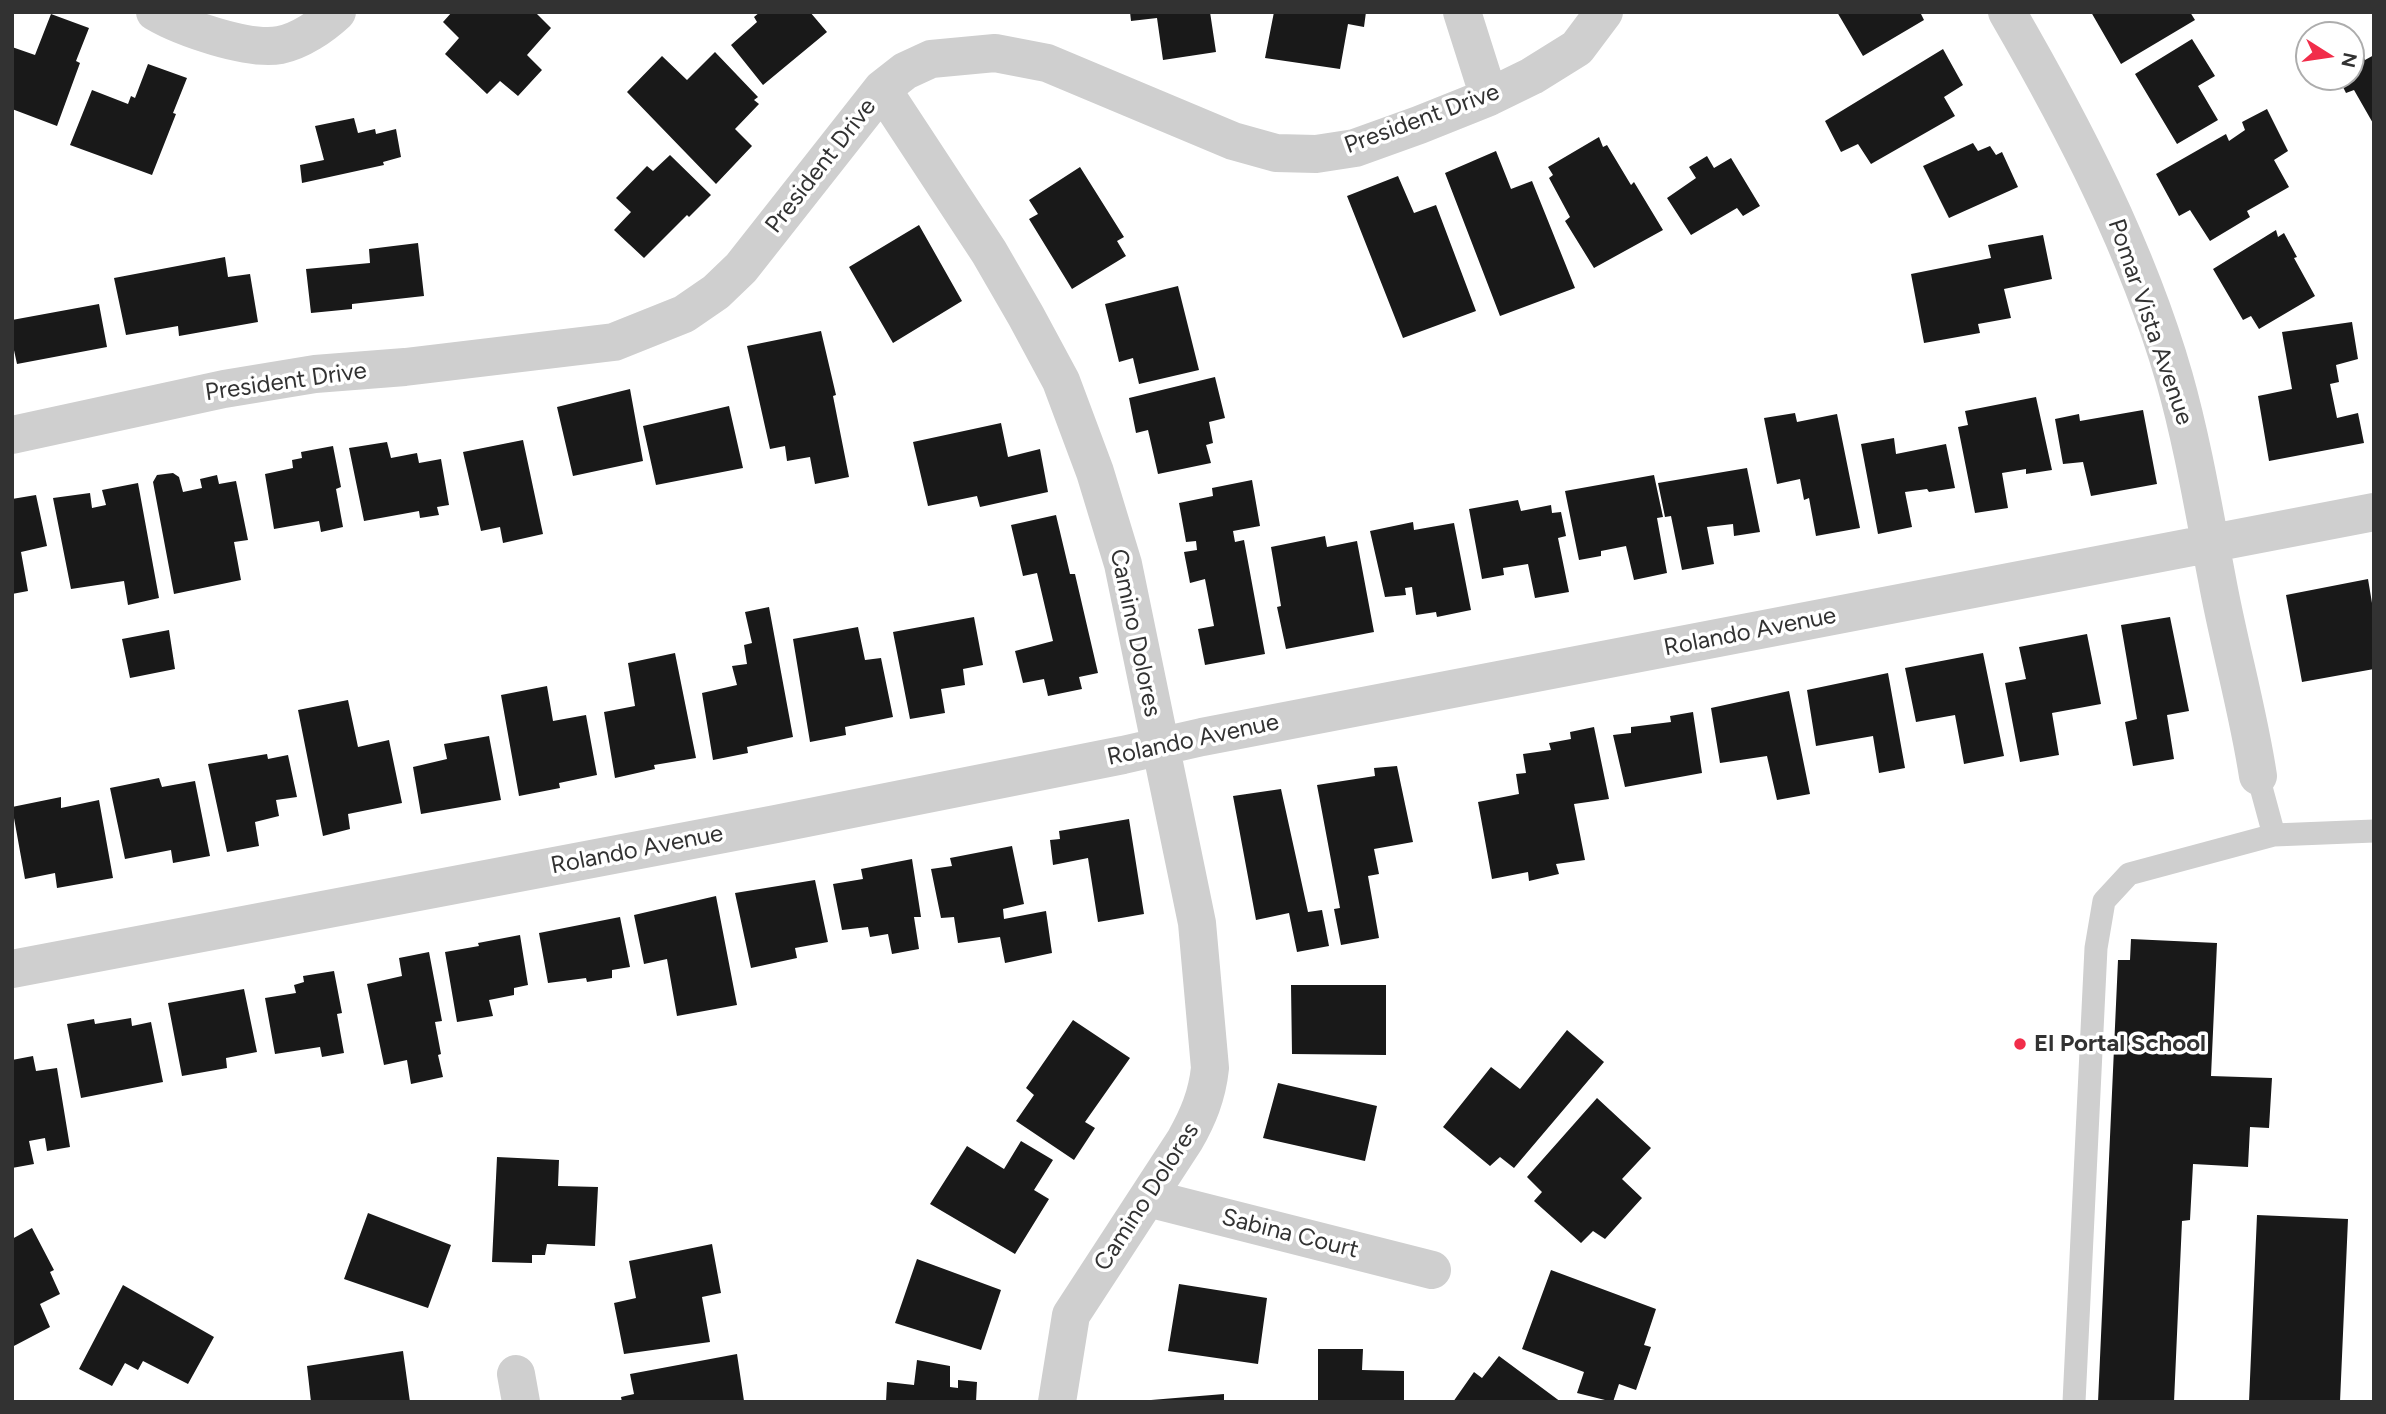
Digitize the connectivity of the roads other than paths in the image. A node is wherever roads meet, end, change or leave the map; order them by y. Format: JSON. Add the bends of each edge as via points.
{"nodes":[{"id":1,"x":155,"y":12,"type":"edge"},
{"id":2,"x":337,"y":12,"type":"edge"},
{"id":3,"x":1462,"y":12,"type":"edge"},
{"id":4,"x":1604,"y":12,"type":"edge"},
{"id":5,"x":2007,"y":12,"type":"edge"},
{"id":6,"x":882,"y":89,"type":"junction"},
{"id":7,"x":1489,"y":97,"type":"junction"},
{"id":8,"x":12,"y":435,"type":"edge"},
{"id":9,"x":2374,"y":512,"type":"edge"},
{"id":10,"x":2211,"y":544,"type":"junction"},
{"id":11,"x":1159,"y":747,"type":"junction"},
{"id":12,"x":2258,"y":776,"type":"joint"},
{"id":13,"x":2374,"y":831,"type":"edge"},
{"id":14,"x":2274,"y":835,"type":"junction"},
{"id":15,"x":12,"y":969,"type":"edge"},
{"id":16,"x":1148,"y":1198,"type":"junction"},
{"id":17,"x":1432,"y":1270,"type":"dead end"},
{"id":18,"x":1057,"y":1402,"type":"edge"},
{"id":19,"x":2074,"y":1402,"type":"edge"}],
"edges":[{"from":1,"to":2,"type":"street","via":[[230,40],[281,45],[309,33]]},
{"from":3,"to":7,"type":"street"},
{"from":4,"to":7,"type":"street","name":"President Drive","via":[[1577,48]]},
{"from":5,"to":10,"type":"street","name":"Pomar Vista Avenue","via":[[2094,172],[2147,301],[2186,420]]},
{"from":6,"to":7,"type":"street","name":"President Drive","via":[[905,71],[931,60],[995,52],[1047,63],[1233,141],[1276,153],[1316,154],[1355,148]]},
{"from":6,"to":8,"type":"street","name":"President Drive","via":[[741,268],[684,314],[650,330],[614,342],[315,374]]},
{"from":6,"to":11,"type":"street","name":"Camino Dolores","via":[[989,252],[1061,381],[1123,564]]},
{"from":9,"to":10,"type":"street","name":"Rolando Avenue"},
{"from":10,"to":11,"type":"street","name":"Rolando Avenue"},
{"from":10,"to":12,"type":"street","name":"Pomar Vista Avenue"},
{"from":11,"to":15,"type":"street","name":"Rolando Avenue"},
{"from":11,"to":16,"type":"street","name":"Camino Dolores","via":[[1197,923],[1210,1068],[1199,1116]]},
{"from":12,"to":14,"type":"lane"},
{"from":13,"to":14,"type":"lane"},
{"from":14,"to":19,"type":"lane","via":[[2129,874],[2104,901],[2096,948]]},
{"from":16,"to":17,"type":"street","name":"Sabina Court"},
{"from":16,"to":18,"type":"street","name":"Camino Dolores","via":[[1071,1315]]}]}
